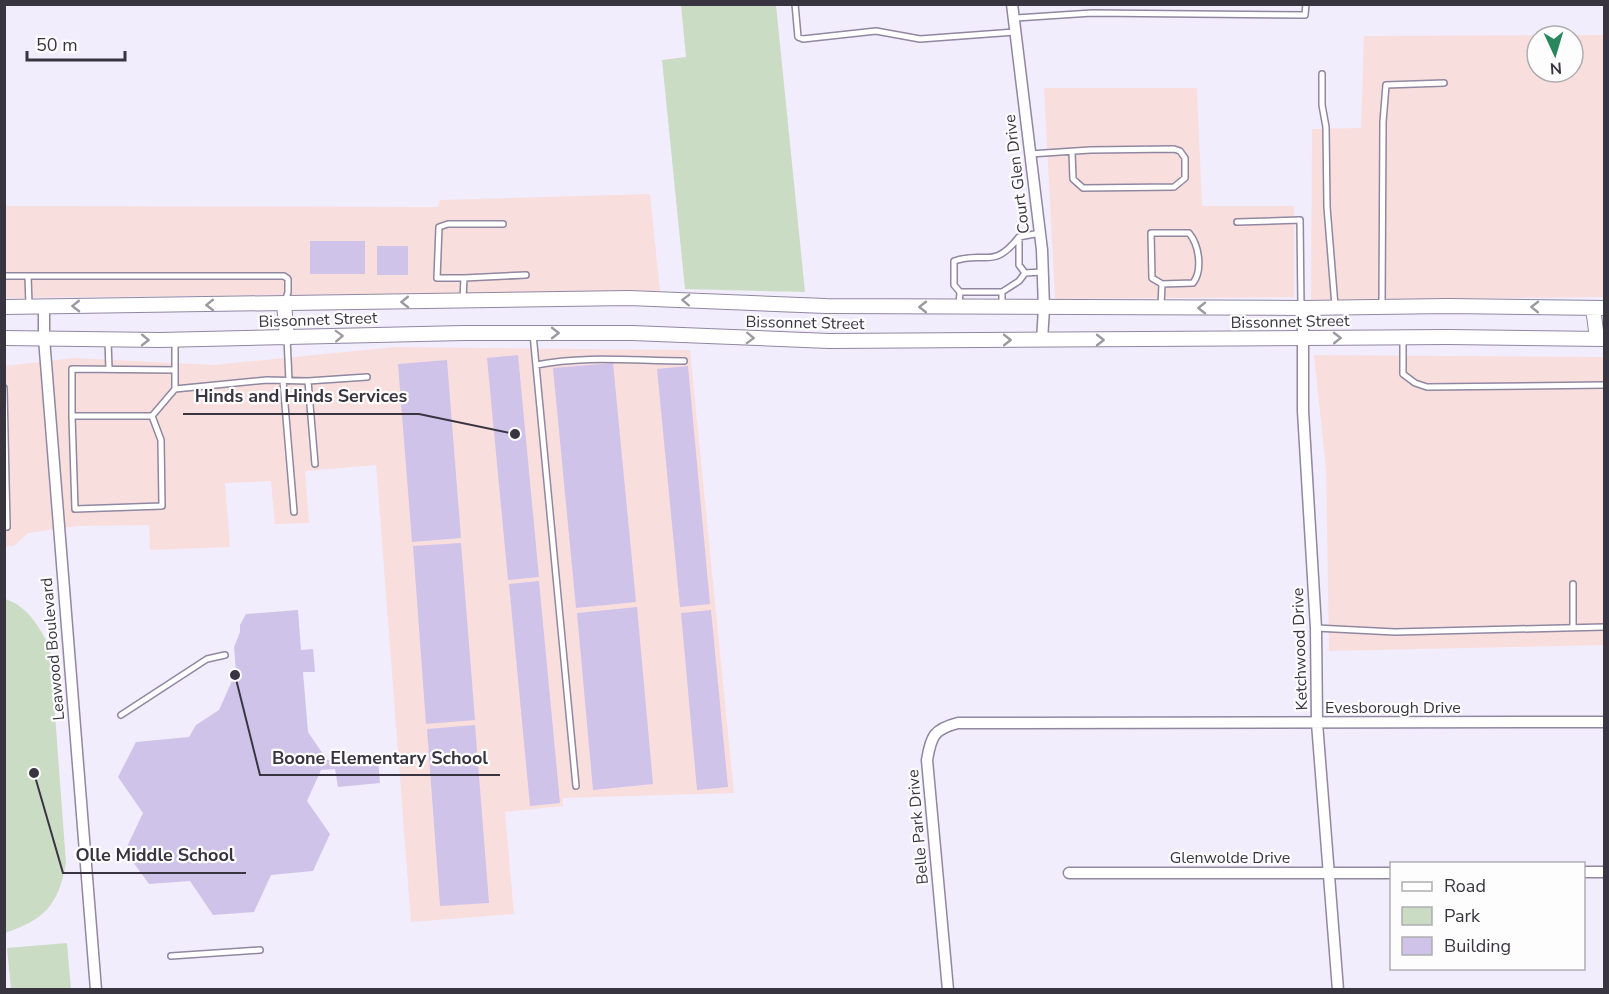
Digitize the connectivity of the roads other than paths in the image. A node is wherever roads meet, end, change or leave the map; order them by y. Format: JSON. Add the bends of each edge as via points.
{"nodes":[{"id":1,"x":795,"y":4,"type":"edge"},
{"id":2,"x":1012,"y":4,"type":"edge"},
{"id":3,"x":1091,"y":4,"type":"edge"},
{"id":4,"x":1306,"y":4,"type":"edge"},
{"id":5,"x":1092,"y":13,"type":"junction"},
{"id":6,"x":1014,"y":18,"type":"junction"},
{"id":7,"x":1015,"y":32,"type":"junction"},
{"id":8,"x":1322,"y":74,"type":"dead end"},
{"id":9,"x":1444,"y":83,"type":"dead end"},
{"id":10,"x":1072,"y":152,"type":"junction"},
{"id":11,"x":1030,"y":154,"type":"junction"},
{"id":12,"x":1237,"y":222,"type":"dead end"},
{"id":13,"x":503,"y":224,"type":"dead end"},
{"id":14,"x":1040,"y":234,"type":"junction"},
{"id":15,"x":1019,"y":237,"type":"junction"},
{"id":16,"x":1042,"y":272,"type":"junction"},
{"id":17,"x":1025,"y":273,"type":"junction"},
{"id":18,"x":526,"y":275,"type":"dead end"},
{"id":19,"x":4,"y":276,"type":"edge"},
{"id":20,"x":28,"y":276,"type":"junction"},
{"id":21,"x":464,"y":278,"type":"junction"},
{"id":22,"x":1162,"y":284,"type":"junction"},
{"id":23,"x":960,"y":292,"type":"junction"},
{"id":24,"x":1002,"y":292,"type":"junction"},
{"id":25,"x":463,"y":301,"type":"junction"},
{"id":26,"x":284,"y":304,"type":"junction"},
{"id":27,"x":29,"y":306,"type":"junction"},
{"id":28,"x":44,"y":306,"type":"junction"},
{"id":29,"x":4,"y":307,"type":"edge"},
{"id":30,"x":959,"y":307,"type":"junction"},
{"id":31,"x":1002,"y":307,"type":"junction"},
{"id":32,"x":1335,"y":307,"type":"junction"},
{"id":33,"x":1382,"y":307,"type":"junction"},
{"id":34,"x":1044,"y":308,"type":"junction"},
{"id":35,"x":1161,"y":308,"type":"junction"},
{"id":36,"x":1302,"y":308,"type":"junction"},
{"id":37,"x":1599,"y":308,"type":"edge"},
{"id":38,"x":532,"y":333,"type":"junction"},
{"id":39,"x":1403,"y":337,"type":"junction"},
{"id":40,"x":44,"y":338,"type":"junction"},
{"id":41,"x":287,"y":338,"type":"junction"},
{"id":42,"x":1303,"y":338,"type":"junction"},
{"id":43,"x":1601,"y":338,"type":"edge"},
{"id":44,"x":4,"y":339,"type":"edge"},
{"id":45,"x":108,"y":340,"type":"junction"},
{"id":46,"x":175,"y":340,"type":"junction"},
{"id":47,"x":1042,"y":340,"type":"junction"},
{"id":48,"x":684,"y":361,"type":"dead end"},
{"id":49,"x":536,"y":365,"type":"junction"},
{"id":50,"x":109,"y":369,"type":"junction"},
{"id":51,"x":175,"y":370,"type":"junction"},
{"id":52,"x":367,"y":377,"type":"dead end"},
{"id":53,"x":286,"y":381,"type":"junction"},
{"id":54,"x":308,"y":381,"type":"junction"},
{"id":55,"x":1605,"y":385,"type":"edge"},
{"id":56,"x":4,"y":388,"type":"edge"},
{"id":57,"x":175,"y":389,"type":"junction"},
{"id":58,"x":72,"y":416,"type":"junction"},
{"id":59,"x":152,"y":416,"type":"junction"},
{"id":60,"x":315,"y":464,"type":"dead end"},
{"id":61,"x":294,"y":512,"type":"dead end"},
{"id":62,"x":4,"y":527,"type":"edge"},
{"id":63,"x":1573,"y":584,"type":"dead end"},
{"id":64,"x":1573,"y":627,"type":"junction"},
{"id":65,"x":1605,"y":627,"type":"edge"},
{"id":66,"x":1316,"y":628,"type":"junction"},
{"id":67,"x":225,"y":655,"type":"dead end"},
{"id":68,"x":121,"y":716,"type":"dead end"},
{"id":69,"x":1605,"y":722,"type":"edge"},
{"id":70,"x":1038,"y":723,"type":"joint"},
{"id":71,"x":1317,"y":723,"type":"junction"},
{"id":72,"x":576,"y":786,"type":"dead end"},
{"id":73,"x":1585,"y":872,"type":"edge"},
{"id":74,"x":1605,"y":872,"type":"edge"},
{"id":75,"x":1069,"y":873,"type":"dead end"},
{"id":76,"x":1329,"y":873,"type":"junction"},
{"id":77,"x":1390,"y":873,"type":"edge"},
{"id":78,"x":260,"y":950,"type":"dead end"},
{"id":79,"x":171,"y":956,"type":"dead end"},
{"id":80,"x":96,"y":990,"type":"edge"},
{"id":81,"x":948,"y":990,"type":"edge"},
{"id":82,"x":1338,"y":990,"type":"edge"}],
"edges":[{"from":1,"to":7,"type":"lane","via":[[798,37],[802,39],[876,32],[920,39]]},
{"from":2,"to":6,"type":"street","name":"Court Glen Drive"},
{"from":3,"to":5,"type":"lane"},
{"from":4,"to":5,"type":"lane","via":[[1305,15]]},
{"from":5,"to":6,"type":"lane"},
{"from":6,"to":7,"type":"street","name":"Court Glen Drive"},
{"from":7,"to":11,"type":"street","name":"Court Glen Drive"},
{"from":8,"to":32,"type":"lane"},
{"from":9,"to":33,"type":"lane","via":[[1386,85]]},
{"from":10,"to":10,"type":"lane","via":[[1174,149],[1185,158],[1185,178],[1174,187],[1083,188],[1073,179]]},
{"from":10,"to":11,"type":"lane"},
{"from":11,"to":14,"type":"street","name":"Court Glen Drive"},
{"from":12,"to":36,"type":"lane","via":[[1300,220]]},
{"from":13,"to":21,"type":"lane","via":[[439,227],[436,278]]},
{"from":14,"to":15,"type":"lane"},
{"from":14,"to":16,"type":"street","name":"Court Glen Drive"},
{"from":15,"to":17,"type":"lane","via":[[1019,265]]},
{"from":15,"to":23,"type":"lane","via":[[996,258],[954,261],[954,285]]},
{"from":16,"to":17,"type":"lane"},
{"from":16,"to":34,"type":"street","name":"Court Glen Drive"},
{"from":17,"to":24,"type":"lane"},
{"from":18,"to":21,"type":"lane"},
{"from":19,"to":20,"type":"lane"},
{"from":20,"to":26,"type":"lane","via":[[284,276],[288,279],[288,292]]},
{"from":20,"to":27,"type":"lane"},
{"from":21,"to":25,"type":"lane"},
{"from":22,"to":22,"type":"lane","via":[[1152,279],[1151,233],[1189,232],[1197,245],[1198,276],[1193,283]]},
{"from":22,"to":35,"type":"lane"},
{"from":23,"to":24,"type":"lane"},
{"from":23,"to":30,"type":"lane"},
{"from":24,"to":31,"type":"lane"},
{"from":25,"to":26,"type":"main road","name":"Bissonnet Street","one_way":true},
{"from":30,"to":25,"type":"main road","name":"Bissonnet Street","one_way":true,"via":[[629,298]]},
{"from":26,"to":28,"type":"main road","name":"Bissonnet Street","one_way":true},
{"from":26,"to":41,"type":"main road"},
{"from":27,"to":28,"type":"main road","name":"Bissonnet Street"},
{"from":27,"to":29,"type":"main road","name":"Bissonnet Street"},
{"from":28,"to":40,"type":"street","name":"Leawood Boulevard"},
{"from":30,"to":31,"type":"main road","name":"Bissonnet Street"},
{"from":31,"to":34,"type":"main road","name":"Bissonnet Street"},
{"from":32,"to":33,"type":"main road","name":"Bissonnet Street"},
{"from":32,"to":36,"type":"main road","name":"Bissonnet Street"},
{"from":37,"to":33,"type":"main road","name":"Bissonnet Street","one_way":true},
{"from":34,"to":35,"type":"main road","name":"Bissonnet Street"},
{"from":34,"to":47,"type":"street","name":"Court Glen Drive"},
{"from":36,"to":35,"type":"main road","name":"Bissonnet Street","one_way":true},
{"from":36,"to":42,"type":"street","name":"Ketchwood Drive"},
{"from":37,"to":43,"type":"main road"},
{"from":41,"to":38,"type":"main road","name":"Bissonnet Street","one_way":true},
{"from":38,"to":47,"type":"main road","name":"Bissonnet Street","one_way":true,"via":[[829,341]]},
{"from":38,"to":49,"type":"lane"},
{"from":42,"to":39,"type":"main road","name":"Bissonnet Street","one_way":true},
{"from":39,"to":43,"type":"main road","name":"Bissonnet Street"},
{"from":39,"to":55,"type":"lane","via":[[1403,374],[1427,387]]},
{"from":40,"to":44,"type":"main road","name":"Bissonnet Street"},
{"from":40,"to":45,"type":"main road","name":"Bissonnet Street"},
{"from":40,"to":80,"type":"street","name":"Leawood Boulevard"},
{"from":41,"to":46,"type":"main road","name":"Bissonnet Street"},
{"from":41,"to":53,"type":"lane"},
{"from":47,"to":42,"type":"main road","name":"Bissonnet Street","one_way":true},
{"from":42,"to":66,"type":"street","name":"Ketchwood Drive"},
{"from":45,"to":46,"type":"main road","name":"Bissonnet Street","one_way":true},
{"from":45,"to":50,"type":"lane"},
{"from":46,"to":51,"type":"lane"},
{"from":48,"to":49,"type":"lane","via":[[613,358]]},
{"from":49,"to":72,"type":"lane"},
{"from":50,"to":51,"type":"lane"},
{"from":50,"to":58,"type":"lane","via":[[72,369]]},
{"from":51,"to":57,"type":"lane"},
{"from":52,"to":54,"type":"lane"},
{"from":53,"to":54,"type":"lane"},
{"from":53,"to":57,"type":"lane"},
{"from":53,"to":61,"type":"lane"},
{"from":54,"to":60,"type":"lane"},
{"from":56,"to":62,"type":"lane"},
{"from":57,"to":59,"type":"lane"},
{"from":58,"to":59,"type":"lane"},
{"from":58,"to":59,"type":"lane","via":[[75,509],[162,506],[161,440]]},
{"from":63,"to":64,"type":"lane"},
{"from":64,"to":65,"type":"lane"},
{"from":64,"to":66,"type":"lane","via":[[1395,632]]},
{"from":66,"to":71,"type":"street","name":"Ketchwood Drive"},
{"from":67,"to":68,"type":"lane","via":[[207,659]]},
{"from":69,"to":71,"type":"street","name":"Evesborough Drive"},
{"from":70,"to":71,"type":"street","name":"Evesborough Drive"},
{"from":70,"to":81,"type":"street","name":"Belle Park Drive","via":[[958,723],[941,727],[930,742],[927,760]]},
{"from":71,"to":76,"type":"street","name":"Ketchwood Drive"},
{"from":73,"to":74,"type":"street"},
{"from":75,"to":76,"type":"street","name":"Glenwolde Drive"},
{"from":76,"to":77,"type":"street","name":"Glenwolde Drive"},
{"from":76,"to":82,"type":"street","name":"Ketchwood Drive"},
{"from":78,"to":79,"type":"lane"}]}
